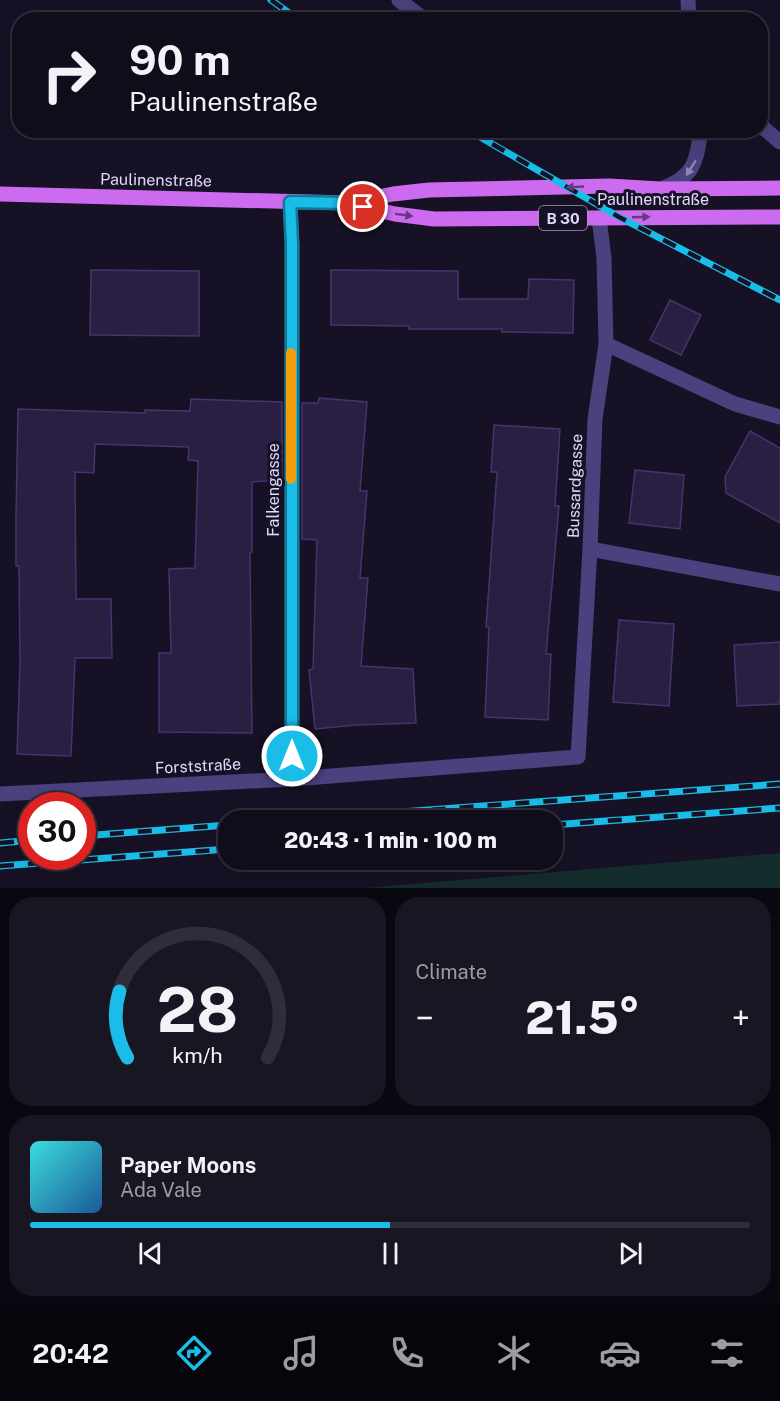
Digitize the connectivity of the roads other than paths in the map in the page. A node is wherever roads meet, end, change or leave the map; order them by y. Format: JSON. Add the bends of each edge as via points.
{"nodes":[{"id":1,"x":399,"y":0,"type":"edge"},
{"id":2,"x":415,"y":12,"type":"edge"},
{"id":3,"x":768,"y":132,"type":"edge"},
{"id":4,"x":700,"y":138,"type":"edge"},
{"id":5,"x":780,"y":142,"type":"edge"},
{"id":6,"x":780,"y":188,"type":"edge"},
{"id":7,"x":660,"y":189,"type":"junction"},
{"id":8,"x":0,"y":194,"type":"edge"},
{"id":9,"x":290,"y":202,"type":"junction"},
{"id":10,"x":347,"y":203,"type":"junction"},
{"id":11,"x":780,"y":217,"type":"edge"},
{"id":12,"x":599,"y":218,"type":"junction"},
{"id":13,"x":606,"y":344,"type":"junction"},
{"id":14,"x":780,"y":417,"type":"edge"},
{"id":15,"x":590,"y":549,"type":"junction"},
{"id":16,"x":780,"y":584,"type":"edge"},
{"id":17,"x":578,"y":757,"type":"joint"},
{"id":18,"x":292,"y":779,"type":"junction"},
{"id":19,"x":0,"y":794,"type":"edge"}],
"edges":[{"from":1,"to":2,"type":"street"},
{"from":3,"to":5,"type":"street"},
{"from":4,"to":7,"type":"street","one_way":true,"via":[[691,172]]},
{"from":6,"to":7,"type":"main road","name":"Paulinenstraße","number":"B 30"},
{"from":7,"to":10,"type":"main road","name":"Paulinenstraße","number":"B 30","one_way":true,"via":[[609,186],[429,190]]},
{"from":8,"to":9,"type":"main road","name":"Paulinenstraße","number":"B 30"},
{"from":9,"to":10,"type":"main road","name":"Paulinenstraße","number":"B 30"},
{"from":9,"to":18,"type":"street","name":"Falkengasse"},
{"from":10,"to":12,"type":"main road","name":"Paulinenstraße","number":"B 30","one_way":true,"via":[[434,219]]},
{"from":12,"to":11,"type":"main road","name":"Paulinenstraße","number":"B 30","one_way":true},
{"from":12,"to":13,"type":"street","name":"Bussardgasse"},
{"from":13,"to":14,"type":"street","via":[[735,404]]},
{"from":13,"to":15,"type":"street","name":"Bussardgasse","via":[[595,419]]},
{"from":15,"to":16,"type":"street"},
{"from":15,"to":17,"type":"street","name":"Bussardgasse"},
{"from":17,"to":18,"type":"street","name":"Forststraße"},
{"from":18,"to":19,"type":"street","name":"Forststraße"}]}
